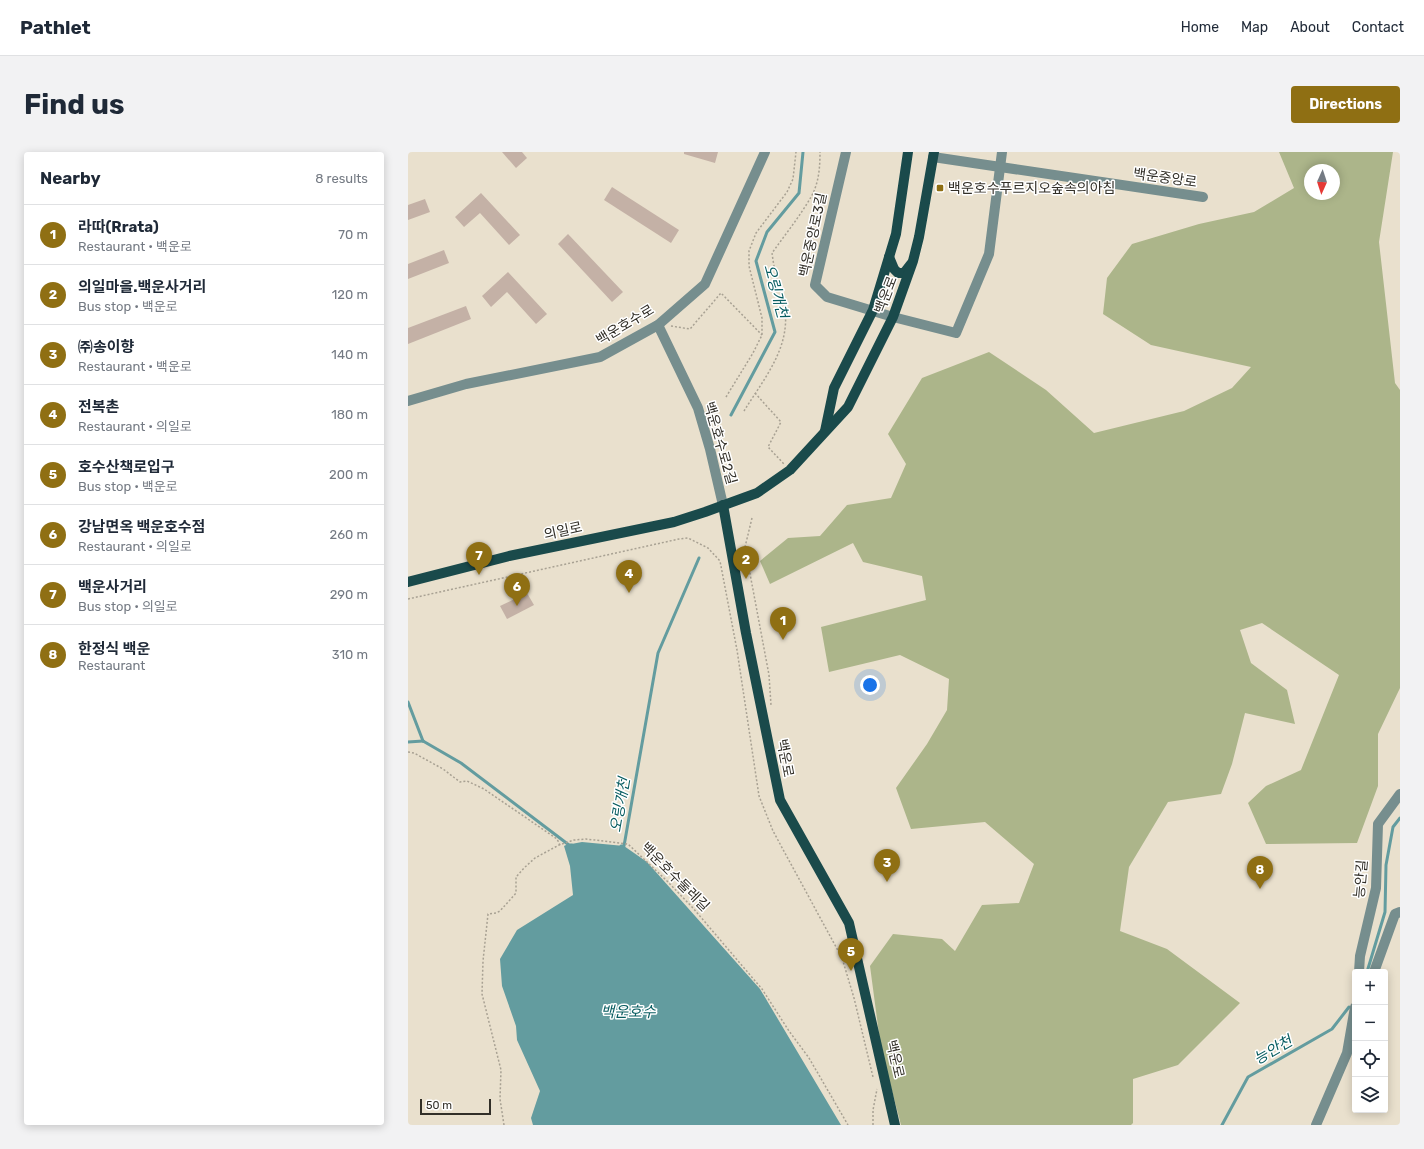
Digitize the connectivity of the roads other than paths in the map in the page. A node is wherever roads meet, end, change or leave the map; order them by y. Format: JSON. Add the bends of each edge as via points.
{"nodes":[{"id":1,"x":766,"y":152,"type":"edge"},
{"id":2,"x":846,"y":152,"type":"edge"},
{"id":3,"x":908,"y":152,"type":"edge"},
{"id":4,"x":1002,"y":152,"type":"edge"},
{"id":5,"x":934,"y":154,"type":"edge"},
{"id":6,"x":999,"y":168,"type":"junction"},
{"id":7,"x":1203,"y":197,"type":"dead end"},
{"id":8,"x":889,"y":257,"type":"junction"},
{"id":9,"x":913,"y":261,"type":"junction"},
{"id":10,"x":874,"y":310,"type":"junction"},
{"id":11,"x":893,"y":317,"type":"junction"},
{"id":12,"x":658,"y":325,"type":"junction"},
{"id":13,"x":408,"y":401,"type":"edge"},
{"id":14,"x":825,"y":431,"type":"junction"},
{"id":15,"x":723,"y":505,"type":"junction"},
{"id":16,"x":408,"y":582,"type":"edge"},
{"id":17,"x":1400,"y":794,"type":"edge"},
{"id":18,"x":1400,"y":912,"type":"edge"},
{"id":19,"x":1359,"y":969,"type":"edge"},
{"id":20,"x":1375,"y":969,"type":"edge"},
{"id":21,"x":1352,"y":1036,"type":"edge"},
{"id":22,"x":895,"y":1125,"type":"edge"},
{"id":23,"x":1316,"y":1125,"type":"edge"}],
"edges":[{"from":1,"to":12,"type":"street","name":"백운호수로","via":[[705,284]]},
{"from":2,"to":10,"type":"street","name":"백운중앙로3길","via":[[815,285],[827,297]]},
{"from":3,"to":8,"type":"main road","name":"백운로","via":[[896,234]]},
{"from":4,"to":6,"type":"street"},
{"from":5,"to":6,"type":"street","name":"백운중앙로"},
{"from":5,"to":9,"type":"main road","name":"백운로","via":[[920,237]]},
{"from":6,"to":7,"type":"street","name":"백운중앙로"},
{"from":6,"to":11,"type":"street","via":[[989,254],[956,333]]},
{"from":8,"to":9,"type":"main road","via":[[894,270],[898,273],[904,272]]},
{"from":8,"to":10,"type":"main road","name":"백운로"},
{"from":9,"to":11,"type":"main road","name":"백운로"},
{"from":10,"to":11,"type":"street"},
{"from":10,"to":14,"type":"main road","name":"백운로","via":[[834,388]]},
{"from":11,"to":14,"type":"main road","name":"백운로","via":[[848,407]]},
{"from":12,"to":13,"type":"street","name":"백운호수로","via":[[600,357],[466,384]]},
{"from":12,"to":15,"type":"street","name":"백운호수로2길","via":[[698,408]]},
{"from":14,"to":15,"type":"main road","name":"백운로","via":[[790,470],[757,493]]},
{"from":15,"to":16,"type":"main road","name":"의일로","via":[[674,522],[509,556]]},
{"from":15,"to":22,"type":"main road","name":"백운로","via":[[780,800],[849,923]]},
{"from":17,"to":19,"type":"street","name":"능안길","via":[[1378,824],[1376,888]]},
{"from":18,"to":20,"type":"street","via":[[1395,914]]},
{"from":21,"to":23,"type":"street"}]}
